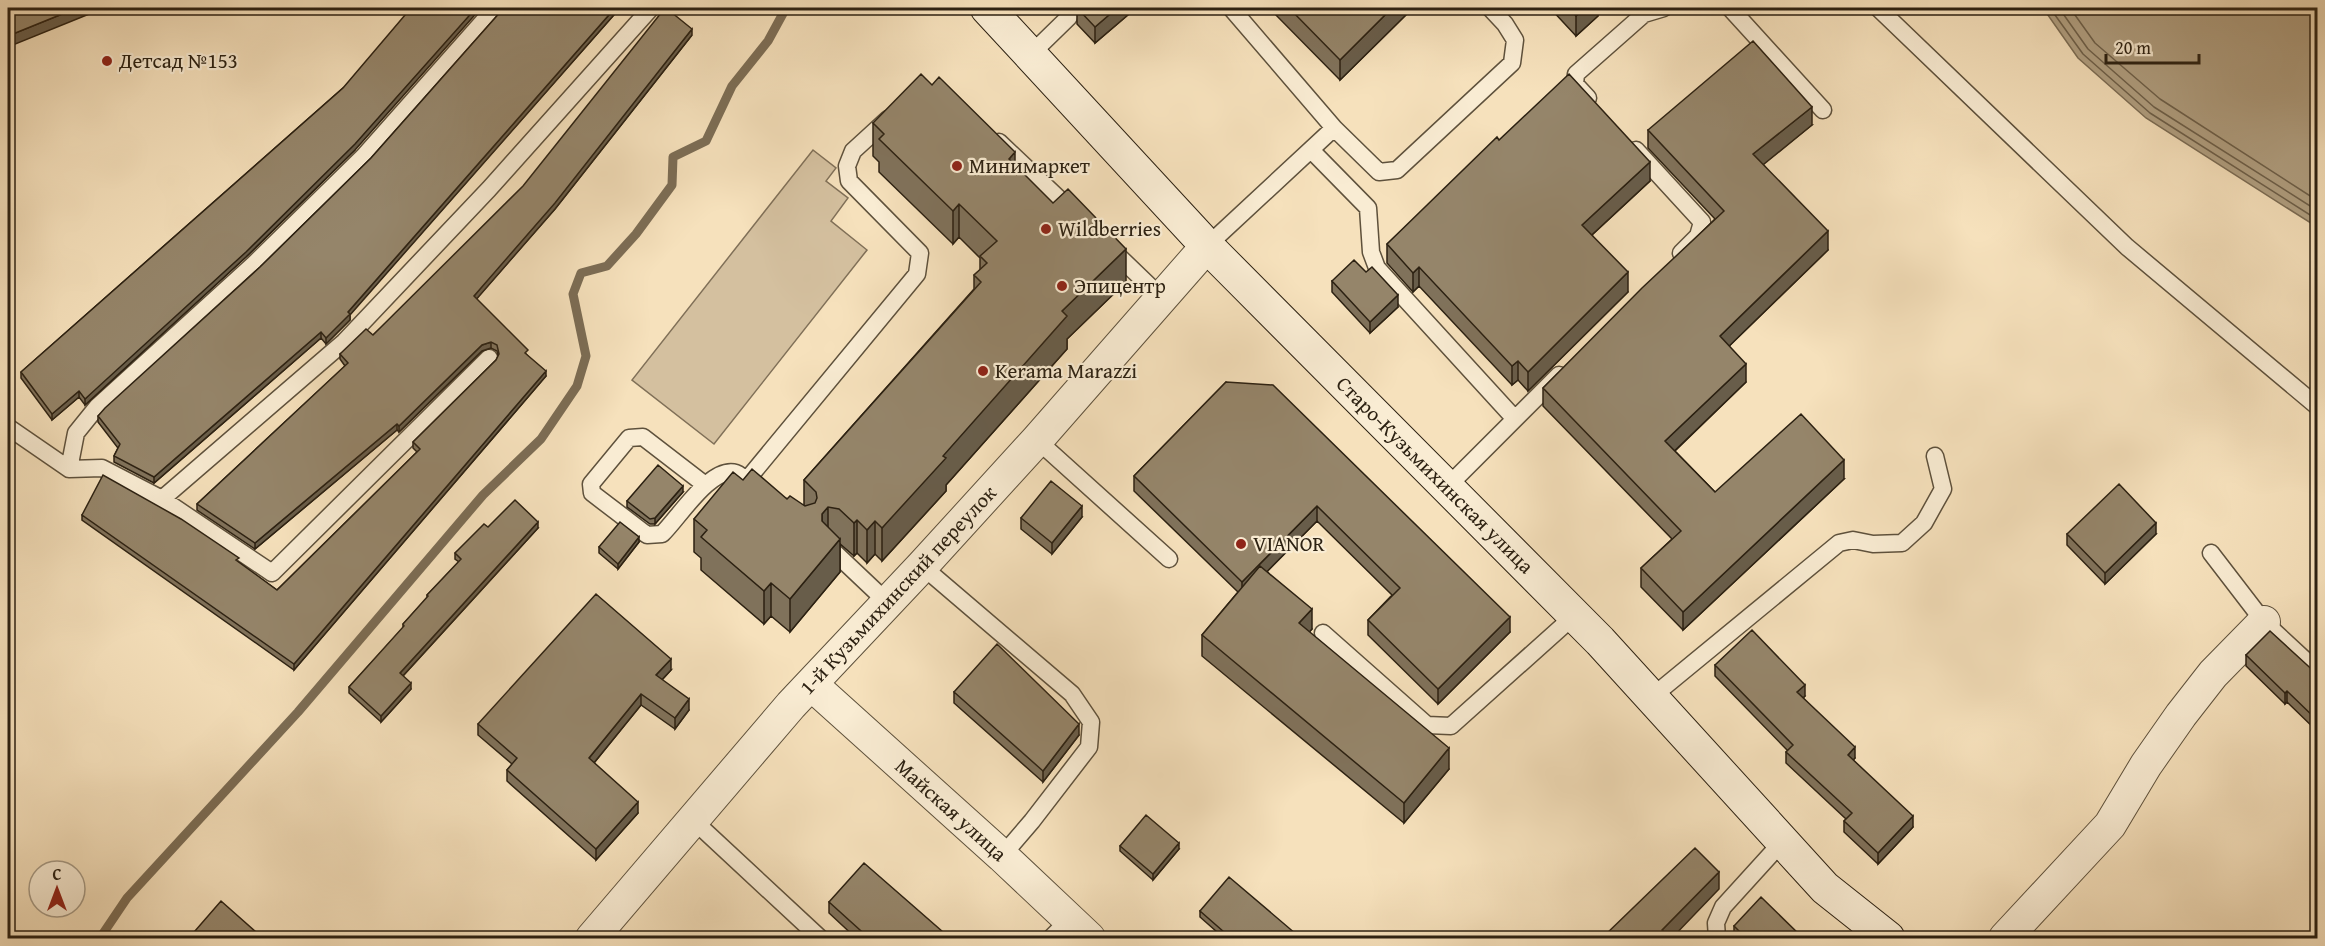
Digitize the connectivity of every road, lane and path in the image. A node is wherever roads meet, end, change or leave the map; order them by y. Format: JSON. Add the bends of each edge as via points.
{"nodes":[{"id":1,"x":495,"y":8,"type":"edge"},
{"id":2,"x":651,"y":8,"type":"edge"},
{"id":3,"x":987,"y":8,"type":"edge"},
{"id":4,"x":1231,"y":8,"type":"edge"},
{"id":5,"x":1490,"y":8,"type":"edge"},
{"id":6,"x":1664,"y":8,"type":"edge"},
{"id":7,"x":1730,"y":8,"type":"edge"},
{"id":8,"x":1878,"y":8,"type":"edge"},
{"id":9,"x":1070,"y":17,"type":"dead end"},
{"id":10,"x":1030,"y":55,"type":"junction"},
{"id":11,"x":901,"y":107,"type":"edge"},
{"id":12,"x":1599,"y":110,"type":"edge"},
{"id":13,"x":1823,"y":110,"type":"dead end"},
{"id":14,"x":983,"y":126,"type":"edge"},
{"id":15,"x":1334,"y":128,"type":"junction"},
{"id":16,"x":1623,"y":136,"type":"edge"},
{"id":17,"x":1311,"y":150,"type":"junction"},
{"id":18,"x":1085,"y":224,"type":"edge"},
{"id":19,"x":1102,"y":241,"type":"edge"},
{"id":20,"x":1207,"y":246,"type":"junction"},
{"id":21,"x":1673,"y":261,"type":"edge"},
{"id":22,"x":1161,"y":297,"type":"junction"},
{"id":23,"x":489,"y":358,"type":"dead end"},
{"id":24,"x":1573,"y":360,"type":"edge"},
{"id":25,"x":2318,"y":407,"type":"edge"},
{"id":26,"x":1515,"y":418,"type":"junction"},
{"id":27,"x":8,"y":427,"type":"edge"},
{"id":28,"x":1037,"y":440,"type":"junction"},
{"id":29,"x":1935,"y":456,"type":"dead end"},
{"id":30,"x":69,"y":469,"type":"junction"},
{"id":31,"x":746,"y":481,"type":"junction"},
{"id":32,"x":704,"y":484,"type":"junction"},
{"id":33,"x":1447,"y":487,"type":"junction"},
{"id":34,"x":764,"y":495,"type":"edge"},
{"id":35,"x":162,"y":499,"type":"junction"},
{"id":36,"x":832,"y":550,"type":"edge"},
{"id":37,"x":2211,"y":553,"type":"dead end"},
{"id":38,"x":1169,"y":559,"type":"dead end"},
{"id":39,"x":922,"y":566,"type":"junction"},
{"id":40,"x":888,"y":603,"type":"junction"},
{"id":41,"x":1575,"y":615,"type":"junction"},
{"id":42,"x":2264,"y":622,"type":"junction"},
{"id":43,"x":1323,"y":633,"type":"dead end"},
{"id":44,"x":2318,"y":672,"type":"edge"},
{"id":45,"x":812,"y":684,"type":"junction"},
{"id":46,"x":1653,"y":696,"type":"junction"},
{"id":47,"x":693,"y":820,"type":"junction"},
{"id":48,"x":1783,"y":842,"type":"junction"},
{"id":49,"x":1002,"y":856,"type":"junction"},
{"id":50,"x":1070,"y":932,"type":"edge"},
{"id":51,"x":592,"y":939,"type":"edge"},
{"id":52,"x":820,"y":939,"type":"edge"},
{"id":53,"x":1717,"y":939,"type":"edge"},
{"id":54,"x":1888,"y":939,"type":"edge"},
{"id":55,"x":2005,"y":939,"type":"edge"}],
"edges":[{"from":1,"to":30,"type":"lane","via":[[363,157],[253,265],[97,407],[76,434]]},
{"from":2,"to":35,"type":"lane","via":[[489,189],[344,342]]},
{"from":3,"to":10,"type":"main road","name":"Старо-Кузьмихинская улица"},
{"from":4,"to":15,"type":"lane"},
{"from":5,"to":15,"type":"lane","via":[[1515,40],[1512,63],[1397,170],[1379,172]]},
{"from":6,"to":12,"type":"lane","via":[[1644,14],[1576,74],[1575,84]]},
{"from":7,"to":13,"type":"lane"},
{"from":8,"to":25,"type":"lane","via":[[2127,247]]},
{"from":9,"to":10,"type":"lane"},
{"from":10,"to":20,"type":"main road","name":"Старо-Кузьмихинская улица"},
{"from":11,"to":31,"type":"lane","via":[[853,151],[849,181],[920,253],[917,274]]},
{"from":14,"to":18,"type":"lane"},
{"from":15,"to":17,"type":"lane"},
{"from":16,"to":21,"type":"lane","via":[[1702,222],[1698,236]]},
{"from":17,"to":20,"type":"lane"},
{"from":17,"to":26,"type":"lane","via":[[1368,208],[1371,252],[1377,268]]},
{"from":19,"to":22,"type":"lane"},
{"from":20,"to":22,"type":"street","name":"1-й Кузьмихинский переулок"},
{"from":20,"to":33,"type":"main road","name":"Старо-Кузьмихинская улица"},
{"from":22,"to":28,"type":"street","name":"1-й Кузьмихинский переулок"},
{"from":23,"to":35,"type":"lane","via":[[272,573]]},
{"from":24,"to":26,"type":"lane"},
{"from":26,"to":33,"type":"lane"},
{"from":27,"to":30,"type":"lane"},
{"from":28,"to":38,"type":"lane"},
{"from":28,"to":39,"type":"street","name":"1-й Кузьмихинский переулок"},
{"from":29,"to":46,"type":"lane","via":[[1943,489],[1924,524],[1902,543],[1839,543]]},
{"from":30,"to":35,"type":"lane","via":[[102,468]]},
{"from":31,"to":32,"type":"lane","via":[[736,473],[723,472]]},
{"from":31,"to":34,"type":"lane"},
{"from":32,"to":32,"type":"lane","via":[[662,534],[647,535],[592,493],[591,484],[630,438],[643,436]]},
{"from":33,"to":41,"type":"main road","name":"Старо-Кузьмихинская улица"},
{"from":36,"to":40,"type":"lane"},
{"from":37,"to":42,"type":"lane"},
{"from":39,"to":40,"type":"street","name":"1-й Кузьмихинский переулок"},
{"from":39,"to":49,"type":"lane","via":[[1072,694],[1091,722],[1089,747]]},
{"from":40,"to":45,"type":"street","name":"1-й Кузьмихинский переулок"},
{"from":41,"to":43,"type":"lane","via":[[1451,726],[1427,725]]},
{"from":41,"to":46,"type":"main road","name":"Старо-Кузьмихинская улица"},
{"from":42,"to":44,"type":"lane"},
{"from":42,"to":55,"type":"street","via":[[2212,674],[2146,765],[2110,825]]},
{"from":45,"to":47,"type":"street","name":"1-й Кузьмихинский переулок"},
{"from":45,"to":49,"type":"street","name":"Майская улица"},
{"from":46,"to":48,"type":"main road","name":"Старо-Кузьмихинская улица"},
{"from":47,"to":51,"type":"street","name":"1-й Кузьмихинский переулок"},
{"from":47,"to":52,"type":"lane"},
{"from":48,"to":53,"type":"lane","via":[[1723,907],[1716,923]]},
{"from":48,"to":54,"type":"main road","name":"Старо-Кузьмихинская улица","via":[[1825,888]]},
{"from":49,"to":50,"type":"street","name":"Майская улица"}]}
